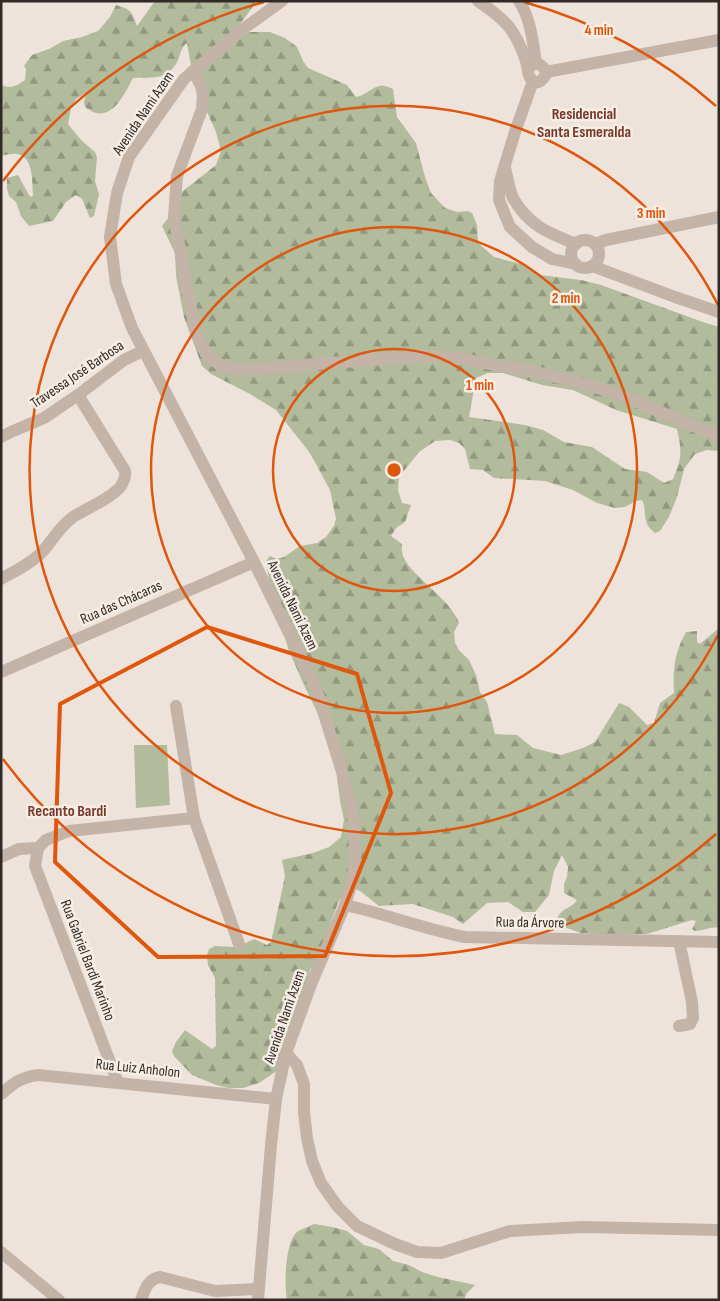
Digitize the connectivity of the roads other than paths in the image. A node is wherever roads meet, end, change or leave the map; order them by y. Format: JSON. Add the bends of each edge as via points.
{"nodes":[{"id":1,"x":282,"y":1,"type":"edge"},
{"id":2,"x":478,"y":1,"type":"edge"},
{"id":3,"x":519,"y":1,"type":"edge"},
{"id":4,"x":719,"y":40,"type":"edge"},
{"id":5,"x":193,"y":71,"type":"junction"},
{"id":6,"x":536,"y":72,"type":"junction"},
{"id":7,"x":505,"y":167,"type":"junction"},
{"id":8,"x":719,"y":217,"type":"edge"},
{"id":9,"x":576,"y":244,"type":"junction"},
{"id":10,"x":595,"y":244,"type":"junction"},
{"id":11,"x":576,"y":264,"type":"junction"},
{"id":12,"x":592,"y":266,"type":"junction"},
{"id":13,"x":719,"y":312,"type":"edge"},
{"id":14,"x":143,"y":351,"type":"junction"},
{"id":15,"x":78,"y":395,"type":"junction"},
{"id":16,"x":1,"y":437,"type":"edge"},
{"id":17,"x":719,"y":437,"type":"edge"},
{"id":18,"x":254,"y":562,"type":"junction"},
{"id":19,"x":1,"y":579,"type":"edge"},
{"id":20,"x":1,"y":672,"type":"edge"},
{"id":21,"x":176,"y":706,"type":"dead end"},
{"id":22,"x":194,"y":818,"type":"junction"},
{"id":23,"x":38,"y":848,"type":"junction"},
{"id":24,"x":1,"y":857,"type":"edge"},
{"id":25,"x":345,"y":905,"type":"junction"},
{"id":26,"x":679,"y":941,"type":"junction"},
{"id":27,"x":719,"y":942,"type":"edge"},
{"id":28,"x":239,"y":944,"type":"dead end"},
{"id":29,"x":679,"y":1026,"type":"dead end"},
{"id":30,"x":286,"y":1053,"type":"junction"},
{"id":31,"x":118,"y":1083,"type":"junction"},
{"id":32,"x":1,"y":1094,"type":"edge"},
{"id":33,"x":276,"y":1099,"type":"junction"},
{"id":34,"x":719,"y":1230,"type":"edge"},
{"id":35,"x":1,"y":1252,"type":"edge"},
{"id":36,"x":258,"y":1294,"type":"edge"},
{"id":37,"x":59,"y":1300,"type":"edge"},
{"id":38,"x":141,"y":1300,"type":"edge"}],
"edges":[{"from":1,"to":5,"type":"street","name":"Avenida Nami Azem","via":[[243,28]]},
{"from":2,"to":6,"type":"street","via":[[506,23],[514,33],[528,66]]},
{"from":3,"to":6,"type":"street","via":[[528,22]]},
{"from":4,"to":6,"type":"street"},
{"from":5,"to":14,"type":"street","name":"Avenida Nami Azem","via":[[129,157],[117,193],[110,237],[116,284]]},
{"from":5,"to":17,"type":"street","via":[[201,86],[202,109],[176,176],[174,217],[195,330],[206,354],[221,366],[241,370],[422,356],[449,357],[589,385],[626,397]]},
{"from":6,"to":7,"type":"street"},
{"from":7,"to":9,"type":"street","via":[[512,196],[530,220],[549,234]]},
{"from":7,"to":11,"type":"street","via":[[500,180],[499,200],[510,227],[532,247],[552,259]]},
{"from":8,"to":10,"type":"street"},
{"from":9,"to":10,"type":"street","via":[[587,240]]},
{"from":9,"to":11,"type":"street","via":[[571,252]]},
{"from":10,"to":12,"type":"street","via":[[599,256]]},
{"from":11,"to":12,"type":"street","via":[[584,268]]},
{"from":12,"to":13,"type":"street"},
{"from":14,"to":15,"type":"street","name":"Travessa José Barbosa","via":[[124,360]]},
{"from":14,"to":18,"type":"street","name":"Avenida Nami Azem"},
{"from":15,"to":16,"type":"street","name":"Travessa José Barbosa","via":[[44,418]]},
{"from":15,"to":19,"type":"street","via":[[126,477],[115,492],[64,524],[30,562]]},
{"from":18,"to":20,"type":"street","name":"Rua das Chácaras"},
{"from":18,"to":25,"type":"street","name":"Avenida Nami Azem","via":[[316,688],[342,772],[354,821],[355,855],[353,879]]},
{"from":21,"to":22,"type":"street"},
{"from":22,"to":23,"type":"street","via":[[69,831],[46,840]]},
{"from":22,"to":28,"type":"street"},
{"from":23,"to":24,"type":"street","via":[[20,849]]},
{"from":23,"to":31,"type":"street","name":"Rua Gabriel Bardi Marinho","via":[[35,866]]},
{"from":25,"to":26,"type":"street","name":"Rua da Árvore","via":[[465,937]]},
{"from":25,"to":30,"type":"street","name":"Avenida Nami Azem"},
{"from":26,"to":27,"type":"street","name":"Rua da Árvore"},
{"from":26,"to":29,"type":"street","via":[[693,1018],[690,1024]]},
{"from":30,"to":33,"type":"street","name":"Avenida Nami Azem"},
{"from":30,"to":34,"type":"street","via":[[297,1065],[304,1084],[307,1138],[321,1183],[357,1226],[395,1244],[417,1252],[441,1253],[510,1231],[583,1227]]},
{"from":31,"to":32,"type":"street","name":"Rua Luiz Anholon","via":[[38,1075],[18,1081]]},
{"from":31,"to":33,"type":"street","name":"Rua Luiz Anholon"},
{"from":33,"to":36,"type":"street","name":"Avenida Nami Azem"},
{"from":35,"to":37,"type":"street"},
{"from":36,"to":38,"type":"street","via":[[215,1291],[160,1277],[146,1286]]}]}
